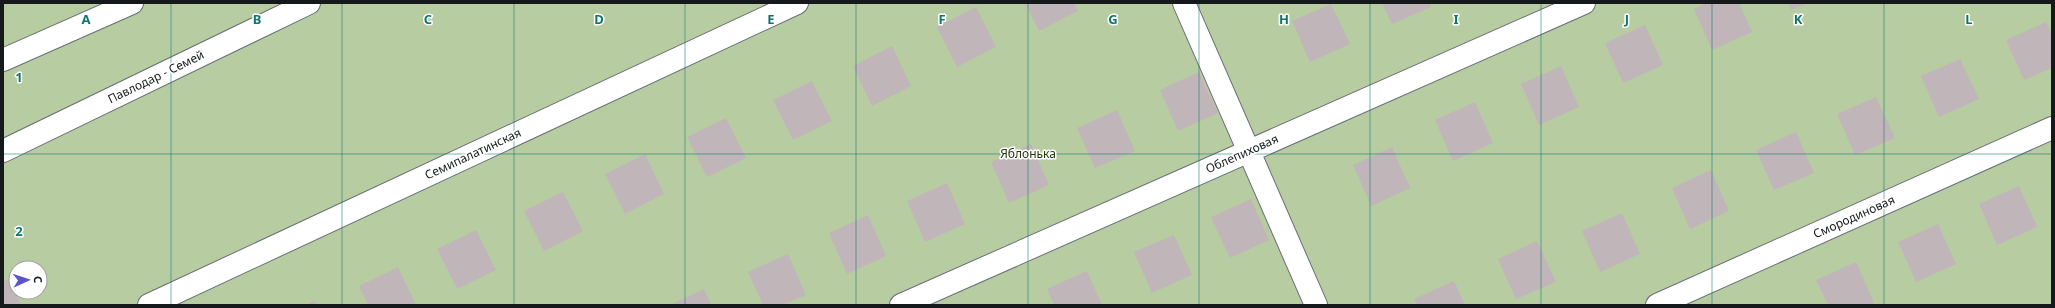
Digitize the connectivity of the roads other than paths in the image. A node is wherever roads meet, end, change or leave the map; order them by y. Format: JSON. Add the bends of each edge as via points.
{"nodes":[{"id":1,"x":132,"y":3,"type":"edge"},
{"id":2,"x":309,"y":3,"type":"edge"},
{"id":3,"x":797,"y":3,"type":"edge"},
{"id":4,"x":1184,"y":3,"type":"edge"},
{"id":5,"x":1584,"y":3,"type":"edge"},
{"id":6,"x":3,"y":60,"type":"edge"},
{"id":7,"x":2052,"y":128,"type":"edge"},
{"id":8,"x":3,"y":150,"type":"edge"},
{"id":9,"x":1249,"y":151,"type":"junction"},
{"id":10,"x":148,"y":305,"type":"edge"},
{"id":11,"x":901,"y":305,"type":"edge"},
{"id":12,"x":1316,"y":305,"type":"edge"},
{"id":13,"x":1657,"y":305,"type":"edge"}],
"edges":[{"from":1,"to":6,"type":"main road"},
{"from":2,"to":8,"type":"main road","name":"Павлодар - Семей"},
{"from":3,"to":10,"type":"main road","name":"Семипалатинская"},
{"from":4,"to":9,"type":"main road"},
{"from":5,"to":9,"type":"main road","name":"Облепиховая"},
{"from":7,"to":13,"type":"main road","name":"Смородиновая"},
{"from":9,"to":11,"type":"main road","name":"Облепиховая"},
{"from":9,"to":12,"type":"main road"}]}
